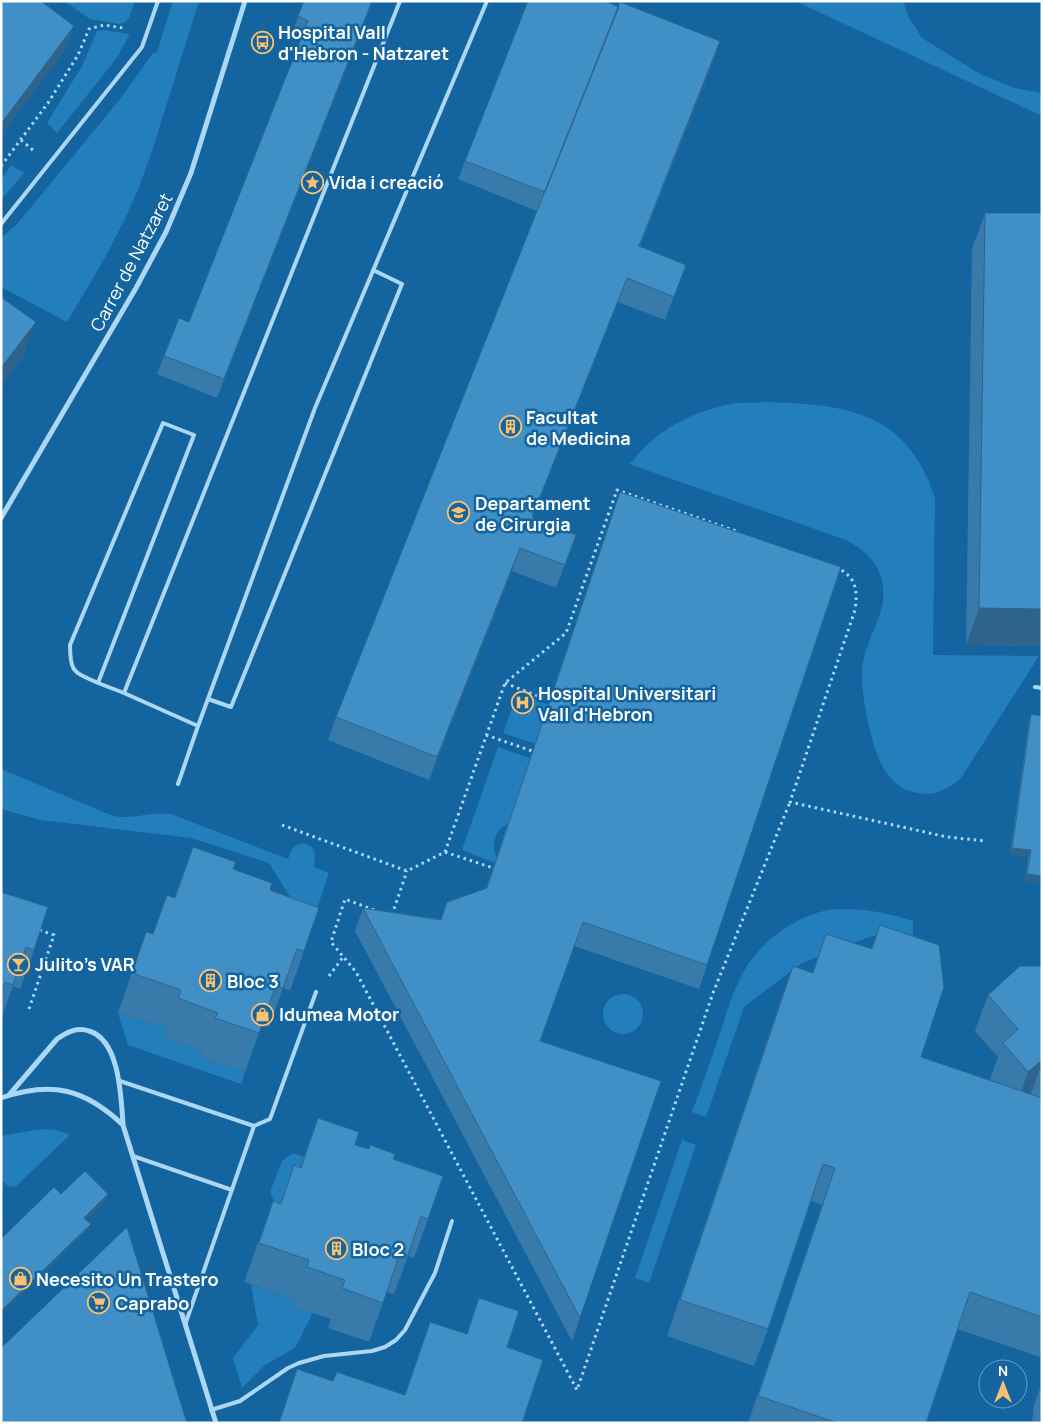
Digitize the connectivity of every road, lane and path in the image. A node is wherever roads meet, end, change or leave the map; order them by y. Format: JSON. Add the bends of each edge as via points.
{"nodes":[{"id":1,"x":158,"y":1,"type":"edge"},
{"id":2,"x":245,"y":1,"type":"edge"},
{"id":3,"x":400,"y":1,"type":"edge"},
{"id":4,"x":487,"y":1,"type":"edge"},
{"id":5,"x":124,"y":28,"type":"dead end"},
{"id":6,"x":1,"y":166,"type":"edge"},
{"id":7,"x":1,"y":224,"type":"edge"},
{"id":8,"x":373,"y":270,"type":"junction"},
{"id":9,"x":1,"y":518,"type":"edge"},
{"id":10,"x":601,"y":534,"type":"junction"},
{"id":11,"x":744,"y":534,"type":"edge"},
{"id":12,"x":610,"y":538,"type":"edge"},
{"id":13,"x":834,"y":566,"type":"edge"},
{"id":14,"x":98,"y":683,"type":"junction"},
{"id":15,"x":505,"y":683,"type":"junction"},
{"id":16,"x":1035,"y":687,"type":"dead end"},
{"id":17,"x":1042,"y":688,"type":"edge"},
{"id":18,"x":124,"y":693,"type":"junction"},
{"id":19,"x":208,"y":699,"type":"junction"},
{"id":20,"x":559,"y":705,"type":"edge"},
{"id":21,"x":198,"y":726,"type":"junction"},
{"id":22,"x":486,"y":735,"type":"junction"},
{"id":23,"x":538,"y":753,"type":"edge"},
{"id":24,"x":178,"y":784,"type":"dead end"},
{"id":25,"x":790,"y":802,"type":"junction"},
{"id":26,"x":282,"y":825,"type":"dead end"},
{"id":27,"x":986,"y":841,"type":"dead end"},
{"id":28,"x":445,"y":852,"type":"junction"},
{"id":29,"x":500,"y":870,"type":"edge"},
{"id":30,"x":407,"y":871,"type":"junction"},
{"id":31,"x":378,"y":911,"type":"edge"},
{"id":32,"x":384,"y":914,"type":"edge"},
{"id":33,"x":37,"y":929,"type":"edge"},
{"id":34,"x":316,"y":992,"type":"dead end"},
{"id":35,"x":29,"y":1009,"type":"dead end"},
{"id":36,"x":120,"y":1081,"type":"junction"},
{"id":37,"x":8,"y":1096,"type":"junction"},
{"id":38,"x":1,"y":1098,"type":"edge"},
{"id":39,"x":123,"y":1125,"type":"junction"},
{"id":40,"x":254,"y":1126,"type":"junction"},
{"id":41,"x":133,"y":1156,"type":"junction"},
{"id":42,"x":232,"y":1190,"type":"junction"},
{"id":43,"x":452,"y":1221,"type":"dead end"},
{"id":44,"x":185,"y":1325,"type":"junction"},
{"id":45,"x":212,"y":1410,"type":"junction"},
{"id":46,"x":216,"y":1423,"type":"edge"}],
"edges":[{"from":1,"to":7,"type":"lane","via":[[142,47]]},
{"from":2,"to":9,"type":"street","name":"Carrer de Natzaret","via":[[191,173],[166,232]]},
{"from":3,"to":18,"type":"lane"},
{"from":4,"to":8,"type":"lane"},
{"from":5,"to":6,"type":"path","via":[[104,25],[89,29],[78,55],[48,104]]},
{"from":8,"to":19,"type":"lane","via":[[315,408]]},
{"from":8,"to":19,"type":"lane","via":[[402,284],[231,706]]},
{"from":10,"to":11,"type":"path","via":[[617,490]]},
{"from":10,"to":12,"type":"path"},
{"from":10,"to":15,"type":"path","via":[[566,633]]},
{"from":13,"to":25,"type":"path","via":[[846,572],[854,583],[855,610]]},
{"from":14,"to":14,"type":"lane","via":[[194,435],[162,423],[70,644],[70,661],[76,672]]},
{"from":14,"to":18,"type":"lane"},
{"from":15,"to":20,"type":"path"},
{"from":15,"to":22,"type":"path"},
{"from":16,"to":17,"type":"lane"},
{"from":18,"to":21,"type":"lane"},
{"from":19,"to":21,"type":"lane"},
{"from":21,"to":24,"type":"lane"},
{"from":22,"to":23,"type":"path"},
{"from":22,"to":28,"type":"path"},
{"from":25,"to":27,"type":"path","via":[[947,837]]},
{"from":25,"to":31,"type":"path","via":[[712,993],[577,1390],[356,972],[331,942],[345,899]]},
{"from":26,"to":30,"type":"path"},
{"from":28,"to":29,"type":"path"},
{"from":28,"to":30,"type":"path"},
{"from":30,"to":32,"type":"path","via":[[391,916]]},
{"from":33,"to":35,"type":"path","via":[[54,935]]},
{"from":34,"to":40,"type":"lane","via":[[270,1119]]},
{"from":36,"to":37,"type":"street","via":[[103,1039],[95,1033],[75,1030],[58,1039]]},
{"from":36,"to":39,"type":"street"},
{"from":36,"to":40,"type":"lane"},
{"from":37,"to":38,"type":"street"},
{"from":37,"to":39,"type":"street","via":[[30,1090],[73,1092],[92,1100]]},
{"from":39,"to":41,"type":"street"},
{"from":40,"to":42,"type":"lane"},
{"from":41,"to":42,"type":"lane"},
{"from":41,"to":44,"type":"street"},
{"from":42,"to":44,"type":"lane"},
{"from":43,"to":45,"type":"lane","via":[[435,1273],[405,1330],[396,1340],[372,1351],[324,1356],[300,1363],[240,1401]]},
{"from":44,"to":45,"type":"street"},
{"from":45,"to":46,"type":"street"}]}
